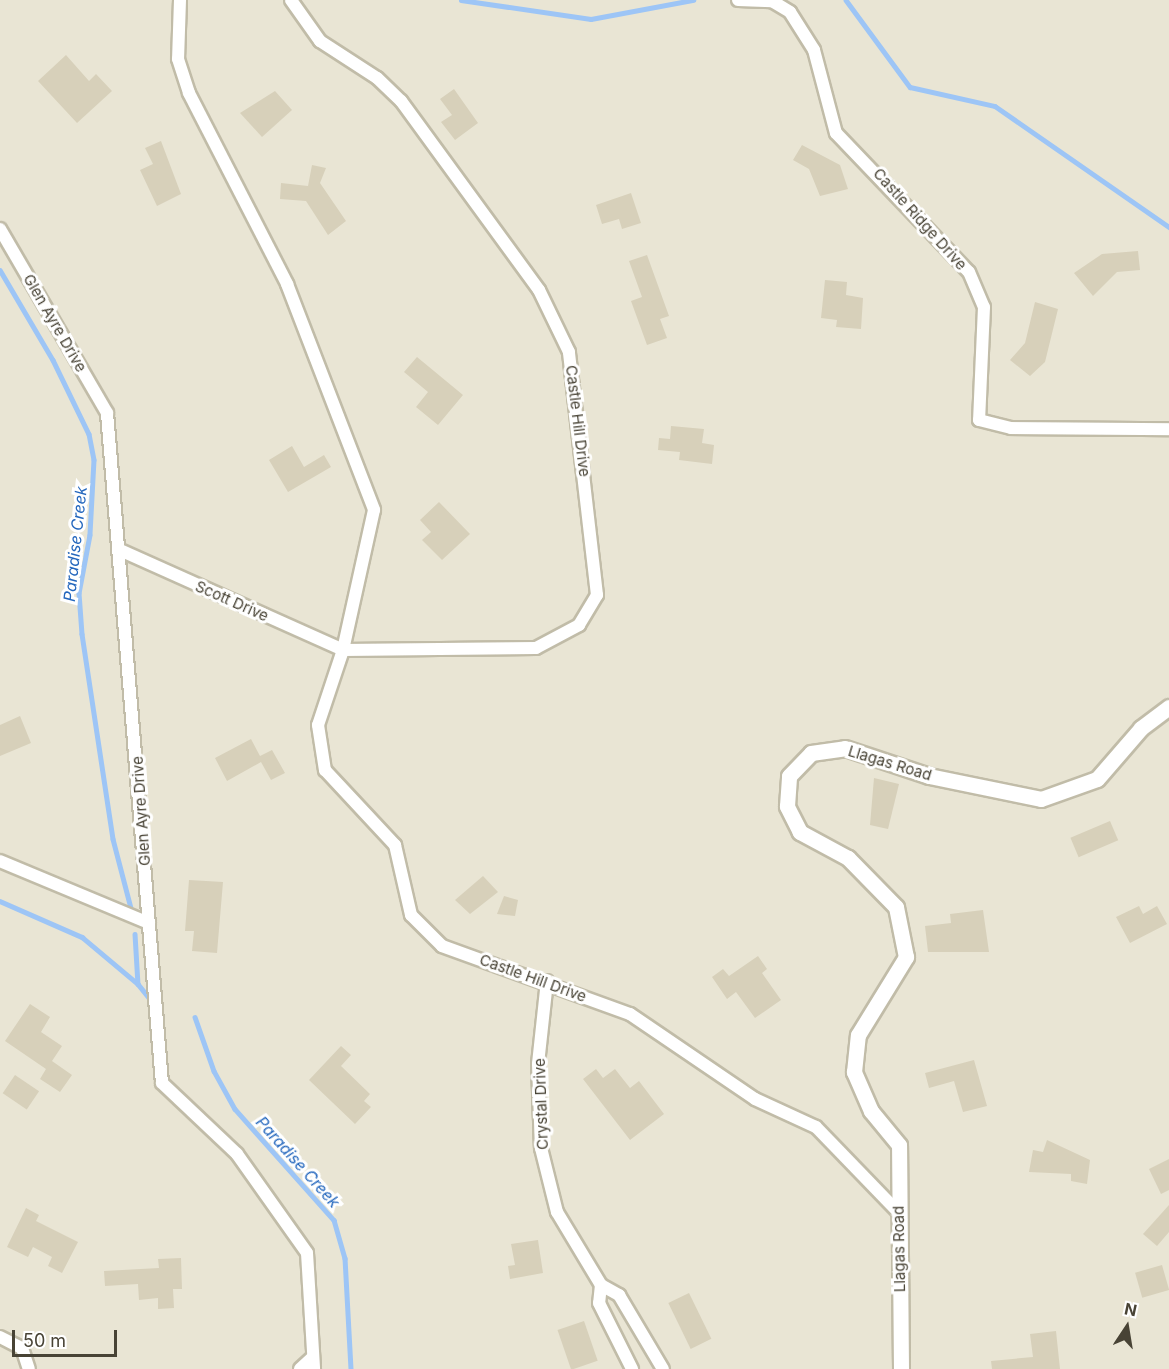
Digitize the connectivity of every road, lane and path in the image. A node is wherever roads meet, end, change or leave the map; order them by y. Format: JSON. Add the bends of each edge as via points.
{"nodes":[{"id":1,"x":180,"y":0,"type":"edge"},
{"id":2,"x":291,"y":0,"type":"edge"},
{"id":3,"x":738,"y":0,"type":"edge"},
{"id":4,"x":0,"y":229,"type":"edge"},
{"id":5,"x":1169,"y":429,"type":"edge"},
{"id":6,"x":122,"y":551,"type":"junction"},
{"id":7,"x":343,"y":650,"type":"junction"},
{"id":8,"x":1169,"y":708,"type":"edge"},
{"id":9,"x":0,"y":861,"type":"edge"},
{"id":10,"x":149,"y":923,"type":"junction"},
{"id":11,"x":547,"y":981,"type":"junction"},
{"id":12,"x":898,"y":1212,"type":"junction"},
{"id":13,"x":601,"y":1285,"type":"junction"},
{"id":14,"x":0,"y":1337,"type":"edge"},
{"id":15,"x":313,"y":1363,"type":"edge"},
{"id":16,"x":29,"y":1369,"type":"edge"},
{"id":17,"x":300,"y":1369,"type":"edge"},
{"id":18,"x":632,"y":1369,"type":"edge"},
{"id":19,"x":663,"y":1369,"type":"edge"},
{"id":20,"x":901,"y":1369,"type":"edge"}],
"edges":[{"from":1,"to":7,"type":"street","name":"Castle Hill Drive","via":[[178,59],[189,93],[286,284],[374,510]]},
{"from":2,"to":7,"type":"street","name":"Castle Hill Drive","via":[[320,41],[377,78],[400,101],[550,310],[575,382],[598,569],[597,595],[579,625],[536,648]]},
{"from":3,"to":5,"type":"street","name":"Castle Ridge Drive","via":[[772,1],[790,12],[814,50],[836,133],[969,272],[984,307],[979,420],[1011,428]]},
{"from":4,"to":6,"type":"street","name":"Glen Ayre Drive","via":[[107,413]]},
{"from":6,"to":7,"type":"street","name":"Scott Drive"},
{"from":6,"to":10,"type":"street","name":"Glen Ayre Drive"},
{"from":7,"to":11,"type":"street","name":"Castle Hill Drive","via":[[318,725],[325,770],[395,845],[411,915],[442,946]]},
{"from":8,"to":12,"type":"street","name":"Llagas Road","via":[[1141,728],[1097,780],[1041,799],[929,776],[845,748],[811,753],[789,776],[787,806],[800,832],[848,858],[896,907],[906,957],[858,1035],[854,1072],[871,1111],[900,1145]]},
{"from":9,"to":10,"type":"street"},
{"from":10,"to":15,"type":"street","name":"Glen Ayre Drive","via":[[162,1083],[237,1154],[308,1253]]},
{"from":11,"to":12,"type":"street","name":"Castle Hill Drive","via":[[630,1014],[755,1099],[816,1127]]},
{"from":11,"to":13,"type":"street","name":"Crystal Drive","via":[[538,1064],[541,1148],[557,1212]]},
{"from":12,"to":20,"type":"street","name":"Llagas Road"},
{"from":13,"to":18,"type":"street","name":"Crystal Drive","via":[[599,1303]]},
{"from":13,"to":19,"type":"street","name":"Crystal Drive","via":[[619,1295]]},
{"from":14,"to":16,"type":"street","via":[[22,1348]]},
{"from":15,"to":17,"type":"street"}]}
